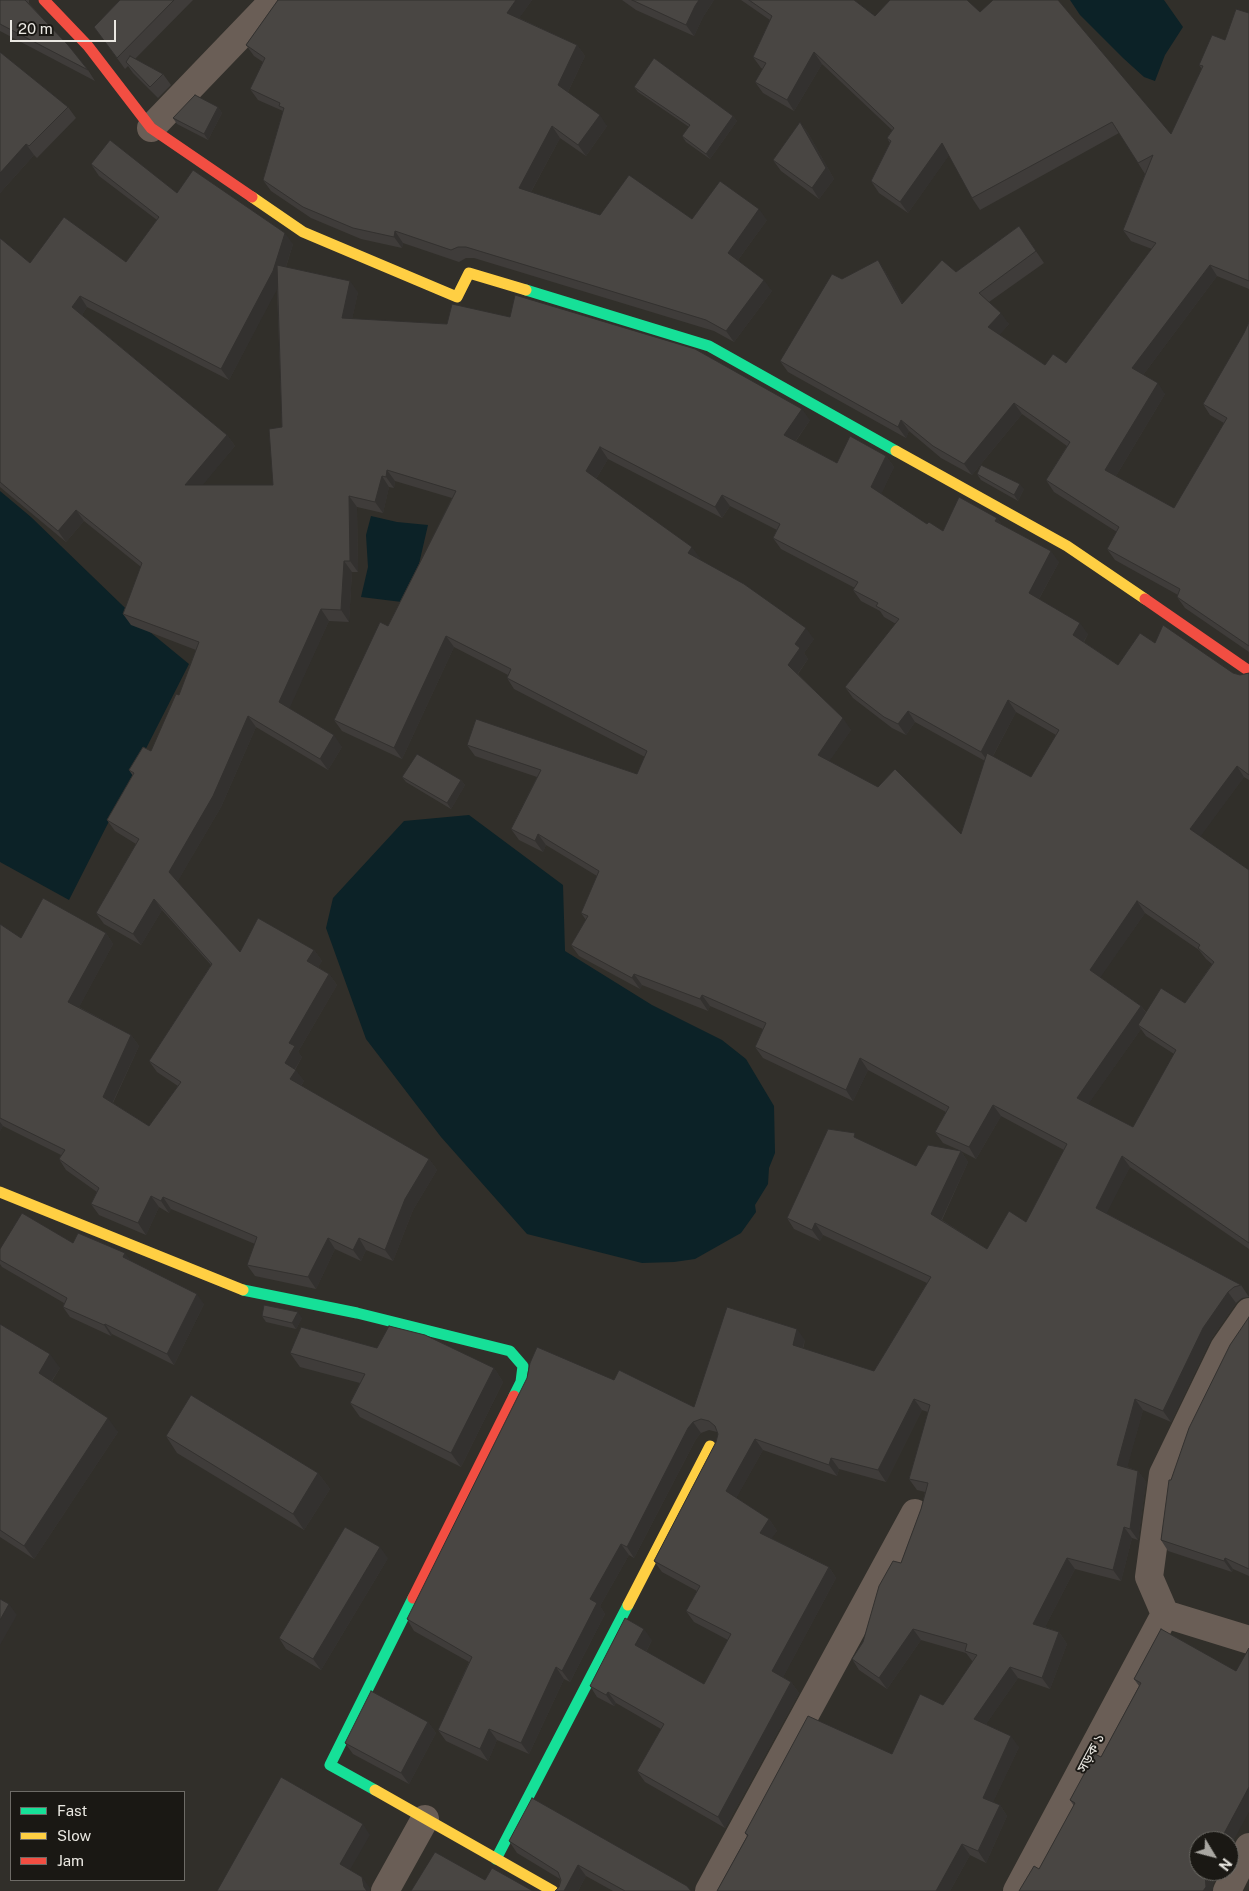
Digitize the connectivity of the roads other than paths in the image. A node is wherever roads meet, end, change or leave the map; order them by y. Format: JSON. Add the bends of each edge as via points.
{"nodes":[{"id":1,"x":44,"y":0,"type":"edge"},
{"id":2,"x":274,"y":0,"type":"edge"},
{"id":3,"x":151,"y":128,"type":"junction"},
{"id":4,"x":1249,"y":671,"type":"edge"},
{"id":5,"x":0,"y":1192,"type":"edge"},
{"id":6,"x":1249,"y":1312,"type":"edge"},
{"id":7,"x":710,"y":1446,"type":"dead end"},
{"id":8,"x":915,"y":1513,"type":"dead end"},
{"id":9,"x":1165,"y":1614,"type":"junction"},
{"id":10,"x":1249,"y":1640,"type":"edge"},
{"id":11,"x":424,"y":1819,"type":"junction"},
{"id":12,"x":1249,"y":1847,"type":"edge"},
{"id":13,"x":496,"y":1859,"type":"junction"},
{"id":14,"x":385,"y":1891,"type":"edge"},
{"id":15,"x":553,"y":1891,"type":"edge"},
{"id":16,"x":709,"y":1891,"type":"edge"},
{"id":17,"x":1017,"y":1891,"type":"edge"},
{"id":18,"x":1227,"y":1891,"type":"edge"}],
"edges":[{"from":1,"to":3,"type":"street","via":[[88,46]]},
{"from":2,"to":3,"type":"street"},
{"from":3,"to":4,"type":"street","via":[[303,232],[457,297],[469,273],[709,346],[1067,546]]},
{"from":5,"to":11,"type":"street","via":[[236,1288],[510,1351],[523,1366],[521,1382],[330,1765]]},
{"from":6,"to":9,"type":"street","via":[[1224,1348],[1163,1474],[1149,1576]]},
{"from":7,"to":13,"type":"street"},
{"from":8,"to":16,"type":"street"},
{"from":9,"to":10,"type":"street"},
{"from":9,"to":17,"type":"street","name":"সড়ক ১"},
{"from":11,"to":13,"type":"street"},
{"from":11,"to":14,"type":"street"},
{"from":12,"to":18,"type":"street"},
{"from":13,"to":15,"type":"street"}]}
